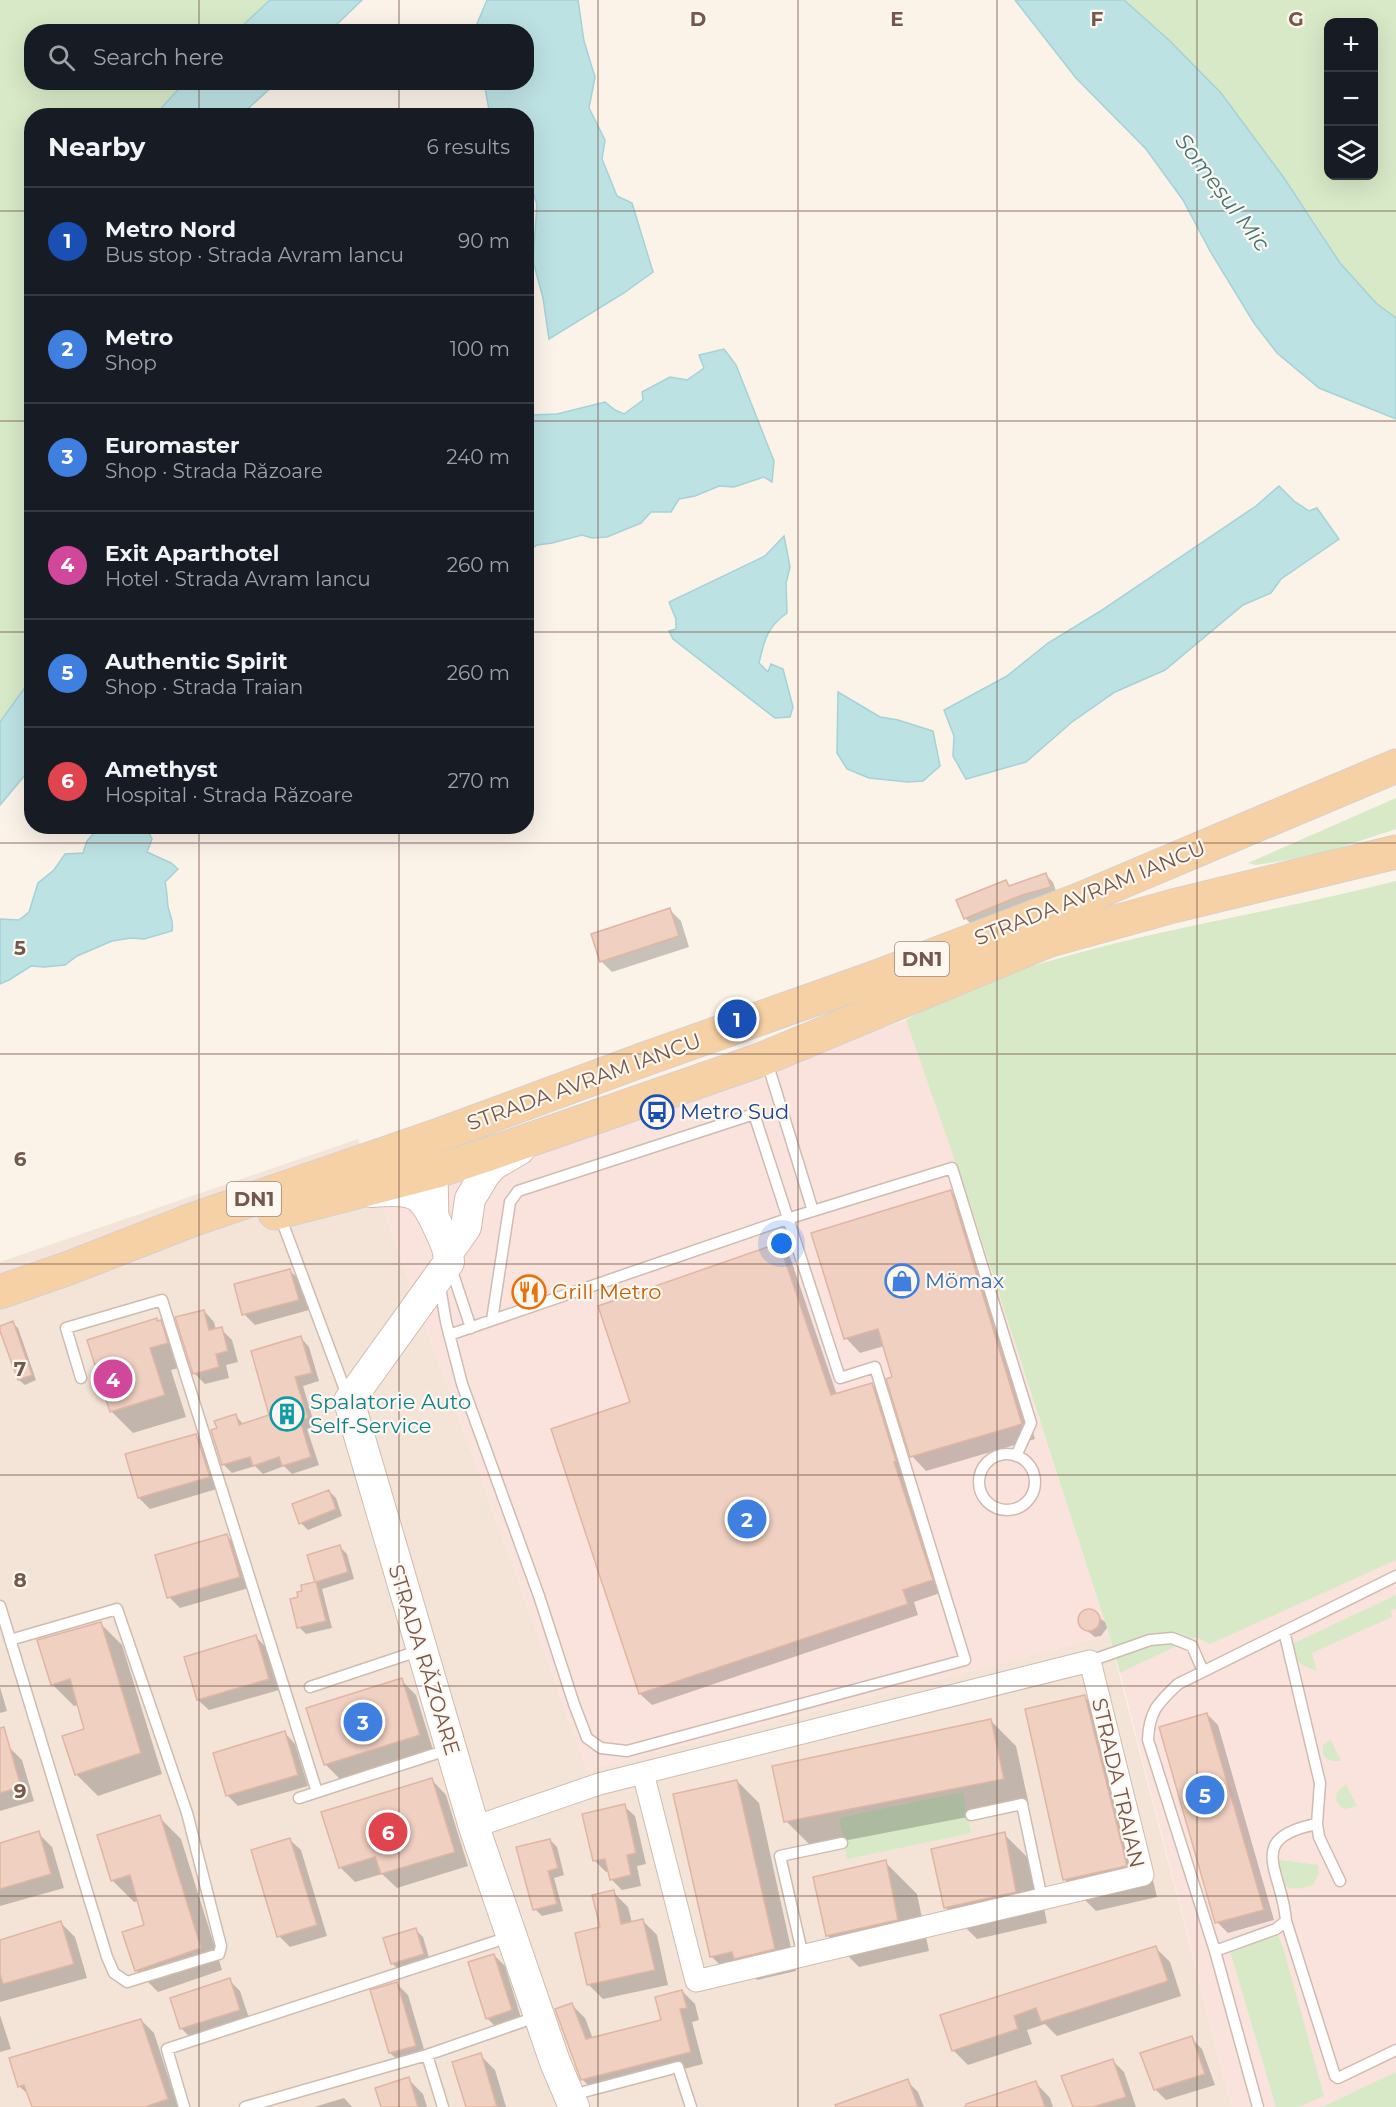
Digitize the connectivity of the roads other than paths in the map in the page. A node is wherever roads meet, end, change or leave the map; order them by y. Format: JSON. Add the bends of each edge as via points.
{"nodes":[{"id":1,"x":1396,"y":766,"type":"edge"},
{"id":2,"x":1396,"y":787,"type":"edge"},
{"id":3,"x":1396,"y":835,"type":"edge"},
{"id":4,"x":1228,"y":837,"type":"junction"},
{"id":5,"x":1396,"y":852,"type":"edge"},
{"id":6,"x":1309,"y":874,"type":"junction"},
{"id":7,"x":766,"y":1058,"type":"junction"},
{"id":8,"x":539,"y":1137,"type":"junction"},
{"id":9,"x":447,"y":1167,"type":"junction"},
{"id":10,"x":347,"y":1194,"type":"junction"},
{"id":11,"x":470,"y":1200,"type":"junction"},
{"id":12,"x":813,"y":1211,"type":"junction"},
{"id":13,"x":278,"y":1212,"type":"junction"},
{"id":14,"x":787,"y":1219,"type":"junction"},
{"id":15,"x":446,"y":1247,"type":"junction"},
{"id":16,"x":69,"y":1268,"type":"junction"},
{"id":17,"x":0,"y":1292,"type":"edge"},
{"id":18,"x":492,"y":1320,"type":"junction"},
{"id":19,"x":471,"y":1328,"type":"junction"},
{"id":20,"x":449,"y":1335,"type":"junction"},
{"id":21,"x":81,"y":1378,"type":"dead end"},
{"id":22,"x":349,"y":1401,"type":"junction"},
{"id":23,"x":1016,"y":1456,"type":"junction"},
{"id":24,"x":1396,"y":1576,"type":"edge"},
{"id":25,"x":0,"y":1606,"type":"edge"},
{"id":26,"x":1284,"y":1631,"type":"junction"},
{"id":27,"x":10,"y":1640,"type":"junction"},
{"id":28,"x":421,"y":1650,"type":"junction"},
{"id":29,"x":1090,"y":1661,"type":"junction"},
{"id":30,"x":1203,"y":1671,"type":"junction"},
{"id":31,"x":310,"y":1687,"type":"dead end"},
{"id":32,"x":450,"y":1749,"type":"junction"},
{"id":33,"x":643,"y":1773,"type":"junction"},
{"id":34,"x":317,"y":1792,"type":"junction"},
{"id":35,"x":299,"y":1798,"type":"dead end"},
{"id":36,"x":971,"y":1815,"type":"dead end"},
{"id":37,"x":1317,"y":1824,"type":"junction"},
{"id":38,"x":474,"y":1827,"type":"junction"},
{"id":39,"x":842,"y":1843,"type":"dead end"},
{"id":40,"x":1340,"y":1881,"type":"dead end"},
{"id":41,"x":1042,"y":1899,"type":"junction"},
{"id":42,"x":1286,"y":1921,"type":"junction"},
{"id":43,"x":512,"y":1936,"type":"junction"},
{"id":44,"x":1215,"y":1951,"type":"junction"},
{"id":45,"x":803,"y":1956,"type":"junction"},
{"id":46,"x":539,"y":2016,"type":"junction"},
{"id":47,"x":1396,"y":2050,"type":"edge"},
{"id":48,"x":427,"y":2055,"type":"junction"},
{"id":49,"x":572,"y":2101,"type":"edge"},
{"id":50,"x":184,"y":2107,"type":"edge"},
{"id":51,"x":245,"y":2107,"type":"edge"},
{"id":52,"x":443,"y":2107,"type":"edge"},
{"id":53,"x":692,"y":2107,"type":"edge"},
{"id":54,"x":1258,"y":2107,"type":"edge"}],
"edges":[{"from":1,"to":4,"type":"main road","name":"STRADA AVRAM IANCU","number":"DN1"},
{"from":2,"to":4,"type":"main road","via":[[1338,813]]},
{"from":3,"to":6,"type":"main road","via":[[1362,846]]},
{"from":4,"to":16,"type":"main road","name":"STRADA AVRAM IANCU","number":"DN1","via":[[1081,899],[871,979],[192,1220]]},
{"from":5,"to":6,"type":"main road","name":"STRADA AVRAM IANCU","number":"DN1"},
{"from":6,"to":7,"type":"main road","name":"STRADA AVRAM IANCU","number":"DN1","via":[[1047,941]]},
{"from":7,"to":8,"type":"main road","name":"STRADA AVRAM IANCU","number":"DN1"},
{"from":7,"to":12,"type":"lane"},
{"from":8,"to":9,"type":"main road","name":"STRADA AVRAM IANCU","number":"DN1"},
{"from":8,"to":11,"type":"street","via":[[493,1165]]},
{"from":9,"to":10,"type":"main road","name":"STRADA AVRAM IANCU","number":"DN1"},
{"from":9,"to":11,"type":"street"},
{"from":9,"to":15,"type":"street"},
{"from":10,"to":13,"type":"main road","name":"STRADA AVRAM IANCU","number":"DN1"},
{"from":10,"to":15,"type":"street","via":[[388,1190],[422,1197],[433,1211]]},
{"from":11,"to":15,"type":"street","via":[[466,1227]]},
{"from":12,"to":14,"type":"lane"},
{"from":12,"to":23,"type":"lane","via":[[952,1168],[1031,1424]]},
{"from":13,"to":16,"type":"main road","name":"STRADA AVRAM IANCU","number":"DN1"},
{"from":13,"to":22,"type":"lane","name":"STRADA RĂZOARE"},
{"from":14,"to":18,"type":"lane"},
{"from":14,"to":18,"type":"lane","via":[[754,1114],[518,1191],[510,1202]]},
{"from":14,"to":20,"type":"lane","via":[[840,1378],[875,1367],[964,1660],[627,1751],[601,1748],[587,1738],[574,1704],[462,1384]]},
{"from":15,"to":19,"type":"lane"},
{"from":15,"to":20,"type":"lane","via":[[439,1290]]},
{"from":15,"to":22,"type":"street"},
{"from":16,"to":17,"type":"main road","name":"STRADA AVRAM IANCU","number":"DN1"},
{"from":18,"to":19,"type":"lane"},
{"from":19,"to":20,"type":"lane"},
{"from":21,"to":34,"type":"lane","via":[[66,1328],[162,1300]]},
{"from":22,"to":28,"type":"street","name":"STRADA RĂZOARE"},
{"from":23,"to":23,"type":"lane","via":[[999,1455],[980,1473],[980,1491],[999,1509],[1026,1503],[1034,1486],[1031,1468]]},
{"from":24,"to":26,"type":"lane"},
{"from":25,"to":27,"type":"lane"},
{"from":26,"to":30,"type":"lane"},
{"from":26,"to":37,"type":"lane","via":[[1320,1783]]},
{"from":27,"to":27,"type":"lane","via":[[114,1973],[127,1982],[219,1954],[221,1946],[187,1813],[117,1609]]},
{"from":28,"to":31,"type":"lane"},
{"from":28,"to":32,"type":"street","name":"STRADA RĂZOARE"},
{"from":29,"to":30,"type":"lane","via":[[1150,1640],[1172,1638],[1192,1646]]},
{"from":29,"to":33,"type":"street"},
{"from":29,"to":41,"type":"street","name":"STRADA TRAIAN","via":[[1143,1875]]},
{"from":30,"to":44,"type":"lane","via":[[1178,1684],[1155,1707],[1148,1740]]},
{"from":32,"to":34,"type":"lane"},
{"from":32,"to":38,"type":"street","name":"STRADA RĂZOARE"},
{"from":33,"to":38,"type":"street"},
{"from":33,"to":45,"type":"street","name":"STRADA TRAIAN","via":[[696,1981]]},
{"from":34,"to":35,"type":"lane"},
{"from":36,"to":41,"type":"lane","via":[[1022,1804]]},
{"from":37,"to":40,"type":"lane","via":[[1319,1837]]},
{"from":37,"to":42,"type":"lane","via":[[1288,1833],[1276,1842],[1271,1858]]},
{"from":38,"to":43,"type":"street","name":"STRADA RĂZOARE"},
{"from":39,"to":45,"type":"lane","via":[[780,1856]]},
{"from":41,"to":45,"type":"street","name":"STRADA TRAIAN"},
{"from":42,"to":44,"type":"lane","via":[[1276,1929]]},
{"from":42,"to":47,"type":"lane","via":[[1335,2076],[1338,2078]]},
{"from":43,"to":46,"type":"street","name":"STRADA RĂZOARE"},
{"from":43,"to":50,"type":"lane","via":[[167,2049]]},
{"from":44,"to":54,"type":"lane"},
{"from":46,"to":48,"type":"lane"},
{"from":46,"to":49,"type":"street","name":"STRADA RĂZOARE"},
{"from":48,"to":51,"type":"lane"},
{"from":48,"to":52,"type":"lane"},
{"from":49,"to":53,"type":"lane","via":[[678,2067]]}]}
